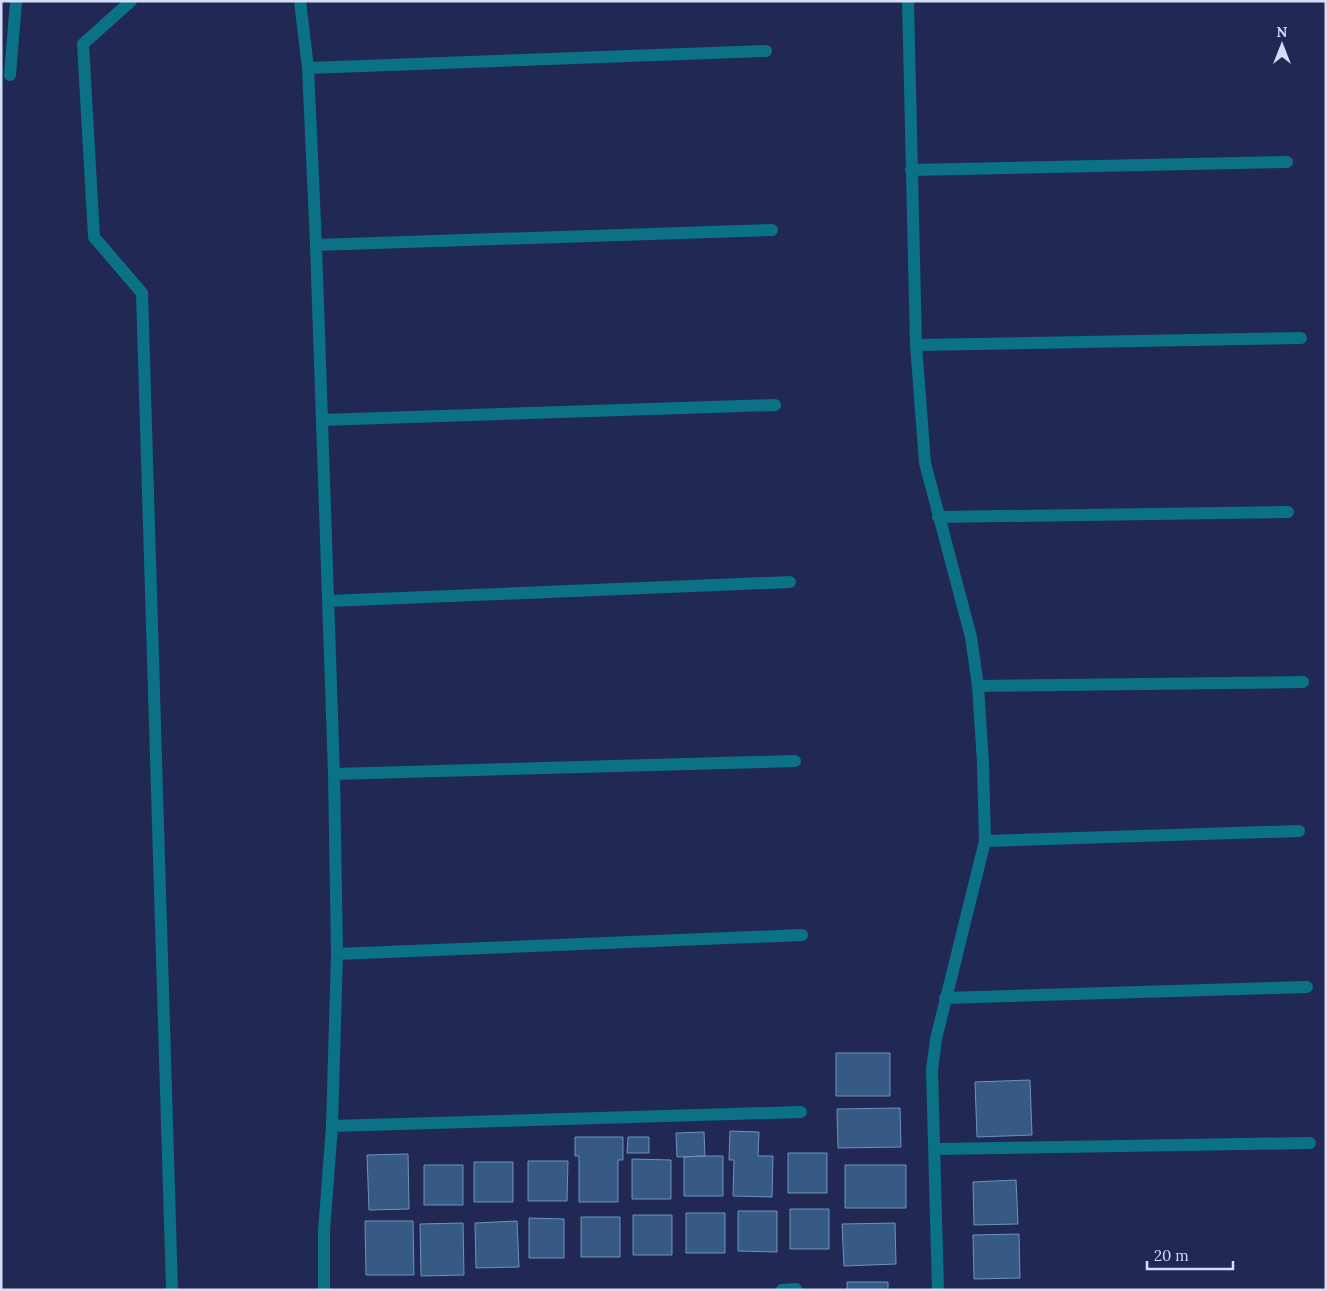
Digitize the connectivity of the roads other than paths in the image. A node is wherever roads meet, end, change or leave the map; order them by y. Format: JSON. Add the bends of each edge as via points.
{"nodes":[{"id":1,"x":16,"y":1,"type":"edge"},
{"id":2,"x":131,"y":1,"type":"edge"},
{"id":3,"x":300,"y":1,"type":"edge"},
{"id":4,"x":908,"y":1,"type":"edge"},
{"id":5,"x":766,"y":51,"type":"dead end"},
{"id":6,"x":308,"y":68,"type":"junction"},
{"id":7,"x":10,"y":75,"type":"dead end"},
{"id":8,"x":1287,"y":162,"type":"dead end"},
{"id":9,"x":911,"y":170,"type":"junction"},
{"id":10,"x":772,"y":230,"type":"dead end"},
{"id":11,"x":316,"y":245,"type":"junction"},
{"id":12,"x":1301,"y":338,"type":"dead end"},
{"id":13,"x":916,"y":345,"type":"junction"},
{"id":14,"x":775,"y":405,"type":"dead end"},
{"id":15,"x":322,"y":420,"type":"junction"},
{"id":16,"x":1288,"y":512,"type":"dead end"},
{"id":17,"x":938,"y":517,"type":"junction"},
{"id":18,"x":790,"y":582,"type":"dead end"},
{"id":19,"x":329,"y":601,"type":"junction"},
{"id":20,"x":1303,"y":682,"type":"dead end"},
{"id":21,"x":978,"y":686,"type":"junction"},
{"id":22,"x":795,"y":761,"type":"dead end"},
{"id":23,"x":334,"y":774,"type":"junction"},
{"id":24,"x":1299,"y":831,"type":"dead end"},
{"id":25,"x":985,"y":841,"type":"junction"},
{"id":26,"x":802,"y":935,"type":"dead end"},
{"id":27,"x":337,"y":954,"type":"junction"},
{"id":28,"x":1307,"y":987,"type":"dead end"},
{"id":29,"x":945,"y":998,"type":"junction"},
{"id":30,"x":801,"y":1112,"type":"dead end"},
{"id":31,"x":332,"y":1126,"type":"junction"},
{"id":32,"x":1310,"y":1143,"type":"dead end"},
{"id":33,"x":935,"y":1149,"type":"junction"},
{"id":34,"x":796,"y":1289,"type":"edge"},
{"id":35,"x":172,"y":1290,"type":"edge"},
{"id":36,"x":324,"y":1290,"type":"edge"},
{"id":37,"x":782,"y":1290,"type":"edge"},
{"id":38,"x":938,"y":1290,"type":"edge"}],
"edges":[{"from":1,"to":7,"type":"street"},
{"from":2,"to":35,"type":"street","via":[[83,44],[94,237],[142,293]]},
{"from":3,"to":6,"type":"street"},
{"from":4,"to":9,"type":"street"},
{"from":5,"to":6,"type":"street"},
{"from":6,"to":11,"type":"street"},
{"from":8,"to":9,"type":"street"},
{"from":9,"to":13,"type":"street"},
{"from":10,"to":11,"type":"street"},
{"from":11,"to":15,"type":"street"},
{"from":12,"to":13,"type":"street"},
{"from":13,"to":17,"type":"street","via":[[925,463]]},
{"from":14,"to":15,"type":"street"},
{"from":15,"to":19,"type":"street"},
{"from":16,"to":17,"type":"street"},
{"from":17,"to":21,"type":"street","via":[[971,637]]},
{"from":18,"to":19,"type":"street"},
{"from":19,"to":23,"type":"street"},
{"from":20,"to":21,"type":"street"},
{"from":21,"to":25,"type":"street"},
{"from":22,"to":23,"type":"street"},
{"from":23,"to":27,"type":"street"},
{"from":24,"to":25,"type":"street"},
{"from":25,"to":29,"type":"street"},
{"from":26,"to":27,"type":"street"},
{"from":27,"to":31,"type":"street"},
{"from":28,"to":29,"type":"street"},
{"from":29,"to":33,"type":"street","via":[[932,1070]]},
{"from":30,"to":31,"type":"street"},
{"from":31,"to":36,"type":"street","via":[[324,1231]]},
{"from":32,"to":33,"type":"street"},
{"from":33,"to":38,"type":"street"},
{"from":34,"to":37,"type":"street"}]}
